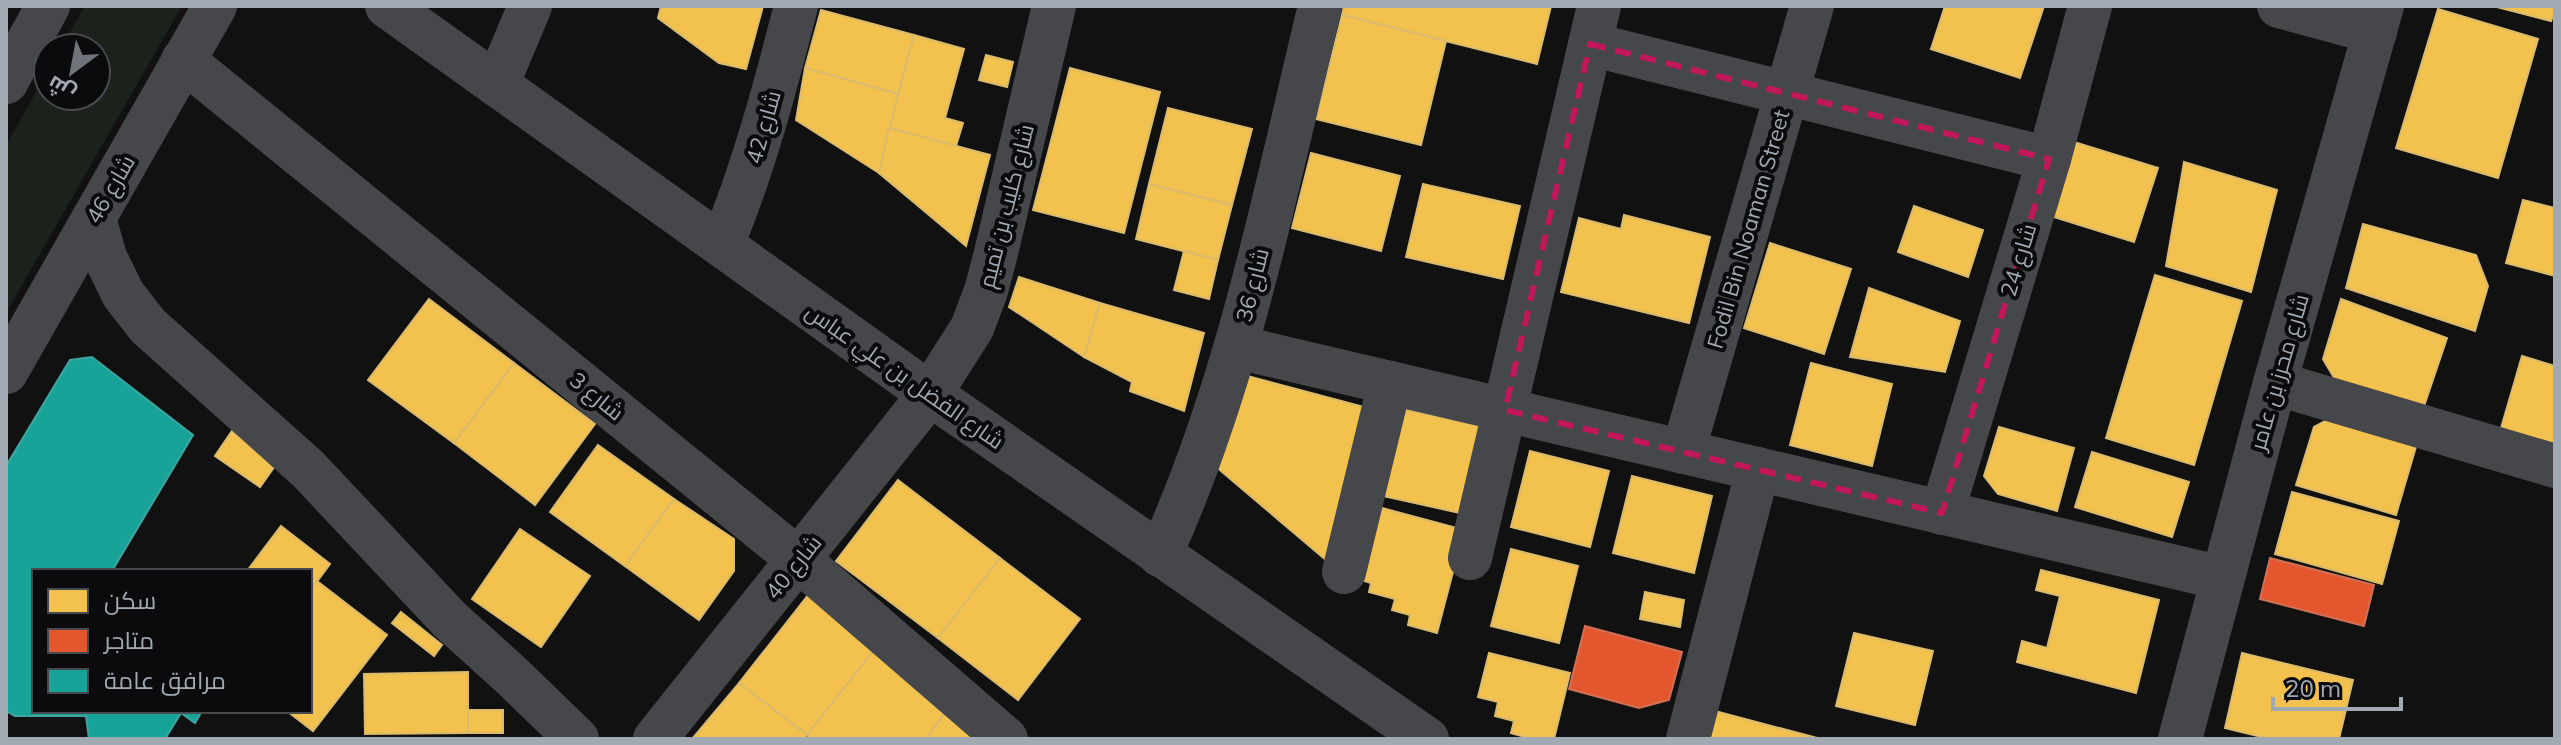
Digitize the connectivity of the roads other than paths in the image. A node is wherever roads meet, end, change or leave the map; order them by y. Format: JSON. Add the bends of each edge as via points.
{"nodes":[{"id":1,"x":48,"y":6,"type":"edge"},
{"id":2,"x":215,"y":6,"type":"edge"},
{"id":3,"x":387,"y":6,"type":"edge"},
{"id":4,"x":530,"y":6,"type":"edge"},
{"id":5,"x":796,"y":6,"type":"edge"},
{"id":6,"x":1054,"y":6,"type":"edge"},
{"id":7,"x":1320,"y":6,"type":"edge"},
{"id":8,"x":1812,"y":6,"type":"edge"},
{"id":9,"x":2090,"y":6,"type":"edge"},
{"id":10,"x":2279,"y":6,"type":"edge"},
{"id":11,"x":2379,"y":19,"type":"edge"},
{"id":12,"x":1595,"y":25,"type":"edge"},
{"id":13,"x":183,"y":60,"type":"junction"},
{"id":14,"x":6,"y":82,"type":"edge"},
{"id":15,"x":497,"y":85,"type":"junction"},
{"id":16,"x":1787,"y":93,"type":"junction"},
{"id":17,"x":2049,"y":159,"type":"junction"},
{"id":18,"x":94,"y":218,"type":"junction"},
{"id":19,"x":722,"y":245,"type":"junction"},
{"id":20,"x":1237,"y":347,"type":"junction"},
{"id":21,"x":6,"y":372,"type":"edge"},
{"id":22,"x":1390,"y":383,"type":"junction"},
{"id":23,"x":2275,"y":383,"type":"junction"},
{"id":24,"x":930,"y":394,"type":"junction"},
{"id":25,"x":1505,"y":410,"type":"junction"},
{"id":26,"x":1683,"y":452,"type":"junction"},
{"id":27,"x":2555,"y":466,"type":"edge"},
{"id":28,"x":1758,"y":469,"type":"junction"},
{"id":29,"x":1942,"y":513,"type":"junction"},
{"id":30,"x":1160,"y":555,"type":"junction"},
{"id":31,"x":1470,"y":558,"type":"dead end"},
{"id":32,"x":799,"y":560,"type":"junction"},
{"id":33,"x":1344,"y":572,"type":"dead end"},
{"id":34,"x":2222,"y":578,"type":"junction"},
{"id":35,"x":577,"y":739,"type":"edge"},
{"id":36,"x":655,"y":739,"type":"edge"},
{"id":37,"x":1006,"y":739,"type":"edge"},
{"id":38,"x":1427,"y":739,"type":"edge"},
{"id":39,"x":1688,"y":739,"type":"edge"},
{"id":40,"x":2180,"y":739,"type":"edge"}],
"edges":[{"from":1,"to":14,"type":"street"},
{"from":2,"to":13,"type":"street","name":"شارع 46"},
{"from":3,"to":15,"type":"street","name":"شارع الفضل بن علي عباس"},
{"from":4,"to":15,"type":"street"},
{"from":5,"to":19,"type":"street","name":"شارع 42","via":[[761,138]]},
{"from":6,"to":24,"type":"street","name":"شارع كليب بن تميم","via":[[986,291],[972,328]]},
{"from":7,"to":20,"type":"street","name":"شارع 36"},
{"from":8,"to":16,"type":"street","name":"Fodil Bin Noaman Street"},
{"from":9,"to":17,"type":"street","name":"شارع 24"},
{"from":10,"to":11,"type":"street"},
{"from":11,"to":23,"type":"street","name":"شارع محرز بن عامر"},
{"from":12,"to":16,"type":"street"},
{"from":12,"to":25,"type":"street"},
{"from":13,"to":18,"type":"street","name":"شارع 46"},
{"from":13,"to":32,"type":"street","name":"شارع 3"},
{"from":15,"to":19,"type":"street","name":"شارع الفضل بن علي عباس"},
{"from":16,"to":17,"type":"street"},
{"from":16,"to":26,"type":"street","name":"Fodil Bin Noaman Street"},
{"from":17,"to":29,"type":"street","name":"شارع 24"},
{"from":18,"to":21,"type":"street","name":"شارع 46"},
{"from":18,"to":35,"type":"street","via":[[123,294],[148,326],[308,469],[429,600]]},
{"from":19,"to":24,"type":"street","name":"شارع الفضل بن علي عباس"},
{"from":20,"to":22,"type":"street"},
{"from":20,"to":30,"type":"street","name":"شارع 36","via":[[1201,459]]},
{"from":22,"to":25,"type":"street"},
{"from":22,"to":33,"type":"street"},
{"from":23,"to":27,"type":"street"},
{"from":23,"to":34,"type":"street","name":"شارع محرز بن عامر"},
{"from":24,"to":30,"type":"street","name":"شارع الفضل بن علي عباس"},
{"from":24,"to":32,"type":"street","name":"شارع 40"},
{"from":25,"to":26,"type":"street"},
{"from":25,"to":31,"type":"street"},
{"from":26,"to":28,"type":"street"},
{"from":28,"to":29,"type":"street"},
{"from":28,"to":39,"type":"street"},
{"from":29,"to":34,"type":"street"},
{"from":30,"to":38,"type":"street","name":"شارع الفضل بن علي عباس"},
{"from":32,"to":36,"type":"street","name":"شارع 40"},
{"from":32,"to":37,"type":"street","name":"شارع 3"},
{"from":34,"to":40,"type":"street","name":"شارع محرز بن عامر"}]}
